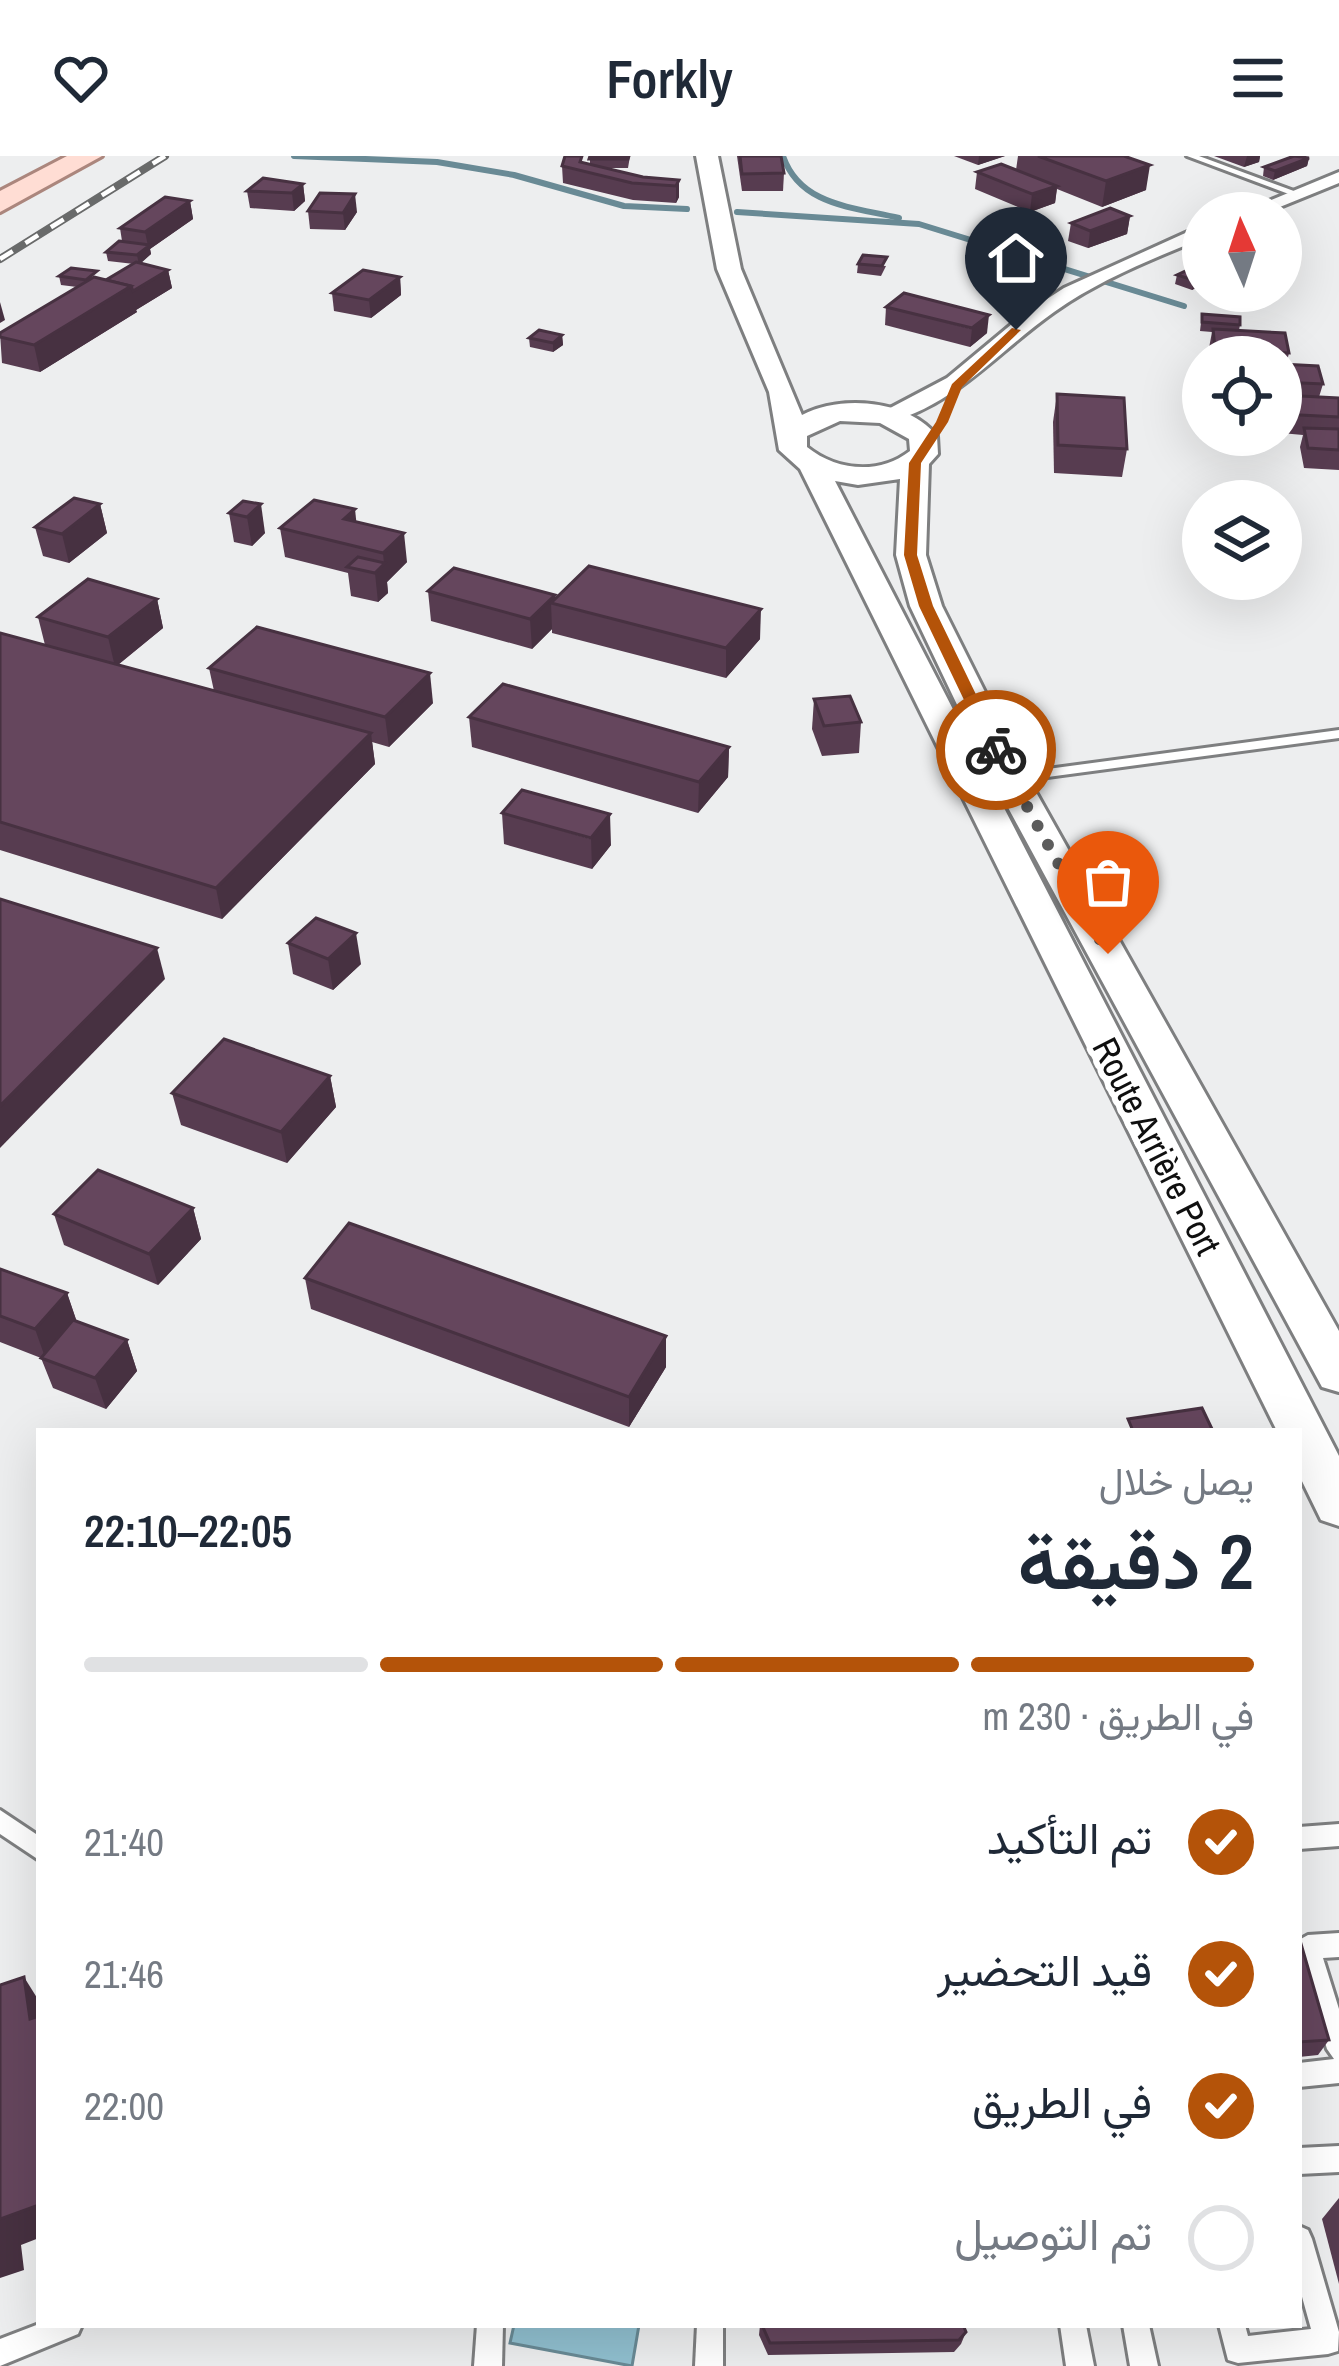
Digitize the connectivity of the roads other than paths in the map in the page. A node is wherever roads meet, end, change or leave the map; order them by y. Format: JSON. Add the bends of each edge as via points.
{"nodes":[{"id":1,"x":59,"y":156,"type":"edge"},
{"id":2,"x":88,"y":156,"type":"edge"},
{"id":3,"x":707,"y":156,"type":"edge"},
{"id":4,"x":1191,"y":156,"type":"edge"},
{"id":5,"x":1339,"y":177,"type":"edge"},
{"id":6,"x":0,"y":187,"type":"edge"},
{"id":7,"x":1291,"y":192,"type":"edge"},
{"id":8,"x":1302,"y":192,"type":"edge"},
{"id":9,"x":0,"y":203,"type":"edge"},
{"id":10,"x":1182,"y":240,"type":"edge"},
{"id":11,"x":956,"y":386,"type":"junction"},
{"id":12,"x":783,"y":392,"type":"junction"},
{"id":13,"x":840,"y":413,"type":"junction"},
{"id":14,"x":886,"y":416,"type":"junction"},
{"id":15,"x":803,"y":449,"type":"junction"},
{"id":16,"x":921,"y":453,"type":"junction"},
{"id":17,"x":1339,"y":734,"type":"edge"},
{"id":18,"x":1010,"y":778,"type":"junction"},
{"id":19,"x":1339,"y":1374,"type":"edge"},
{"id":20,"x":1300,"y":1428,"type":"edge"},
{"id":21,"x":1302,"y":1432,"type":"edge"},
{"id":22,"x":1339,"y":1505,"type":"edge"},
{"id":23,"x":2,"y":1828,"type":"edge"},
{"id":24,"x":1339,"y":1835,"type":"edge"},
{"id":25,"x":1302,"y":1838,"type":"edge"},
{"id":26,"x":36,"y":1847,"type":"edge"},
{"id":27,"x":1339,"y":1945,"type":"edge"},
{"id":28,"x":1339,"y":2049,"type":"edge"},
{"id":29,"x":1339,"y":2071,"type":"edge"},
{"id":30,"x":1302,"y":2075,"type":"edge"},
{"id":31,"x":1339,"y":2158,"type":"edge"},
{"id":32,"x":1302,"y":2161,"type":"edge"},
{"id":33,"x":1302,"y":2250,"type":"edge"},
{"id":34,"x":62,"y":2328,"type":"edge"},
{"id":35,"x":490,"y":2328,"type":"edge"},
{"id":36,"x":710,"y":2328,"type":"edge"},
{"id":37,"x":1074,"y":2328,"type":"edge"},
{"id":38,"x":1137,"y":2328,"type":"edge"},
{"id":39,"x":1233,"y":2328,"type":"edge"},
{"id":40,"x":0,"y":2354,"type":"edge"},
{"id":41,"x":488,"y":2366,"type":"edge"},
{"id":42,"x":709,"y":2366,"type":"edge"},
{"id":43,"x":1080,"y":2366,"type":"edge"},
{"id":44,"x":1144,"y":2366,"type":"edge"}],
"edges":[{"from":1,"to":6,"type":"main road"},
{"from":2,"to":9,"type":"main road"},
{"from":3,"to":12,"type":"street","name":"Route Arrière Port","via":[[729,268]]},
{"from":4,"to":7,"type":"lane"},
{"from":5,"to":8,"type":"street"},
{"from":10,"to":11,"type":"street","via":[[1051,304]]},
{"from":11,"to":14,"type":"street"},
{"from":11,"to":16,"type":"street"},
{"from":12,"to":13,"type":"street"},
{"from":12,"to":15,"type":"street","name":"Route Arrière Port"},
{"from":13,"to":14,"type":"street"},
{"from":13,"to":15,"type":"street","via":[[819,417]]},
{"from":14,"to":16,"type":"street","via":[[915,428]]},
{"from":15,"to":16,"type":"street","via":[[879,474]]},
{"from":15,"to":20,"type":"street","name":"Route Arrière Port"},
{"from":16,"to":18,"type":"street","name":"Route Arrière Port","via":[[911,555],[926,606]]},
{"from":17,"to":18,"type":"lane"},
{"from":18,"to":19,"type":"street","name":"Route Arrière Port"},
{"from":21,"to":22,"type":"street","name":"Route Arrière Port"},
{"from":23,"to":26,"type":"lane"},
{"from":24,"to":25,"type":"lane"},
{"from":27,"to":28,"type":"lane","via":[[1308,1947]]},
{"from":29,"to":30,"type":"lane"},
{"from":31,"to":32,"type":"lane"},
{"from":33,"to":39,"type":"lane","via":[[1328,2341],[1238,2350]]},
{"from":34,"to":40,"type":"lane"},
{"from":35,"to":41,"type":"lane"},
{"from":36,"to":42,"type":"lane"},
{"from":37,"to":43,"type":"lane"},
{"from":38,"to":44,"type":"lane"}]}
